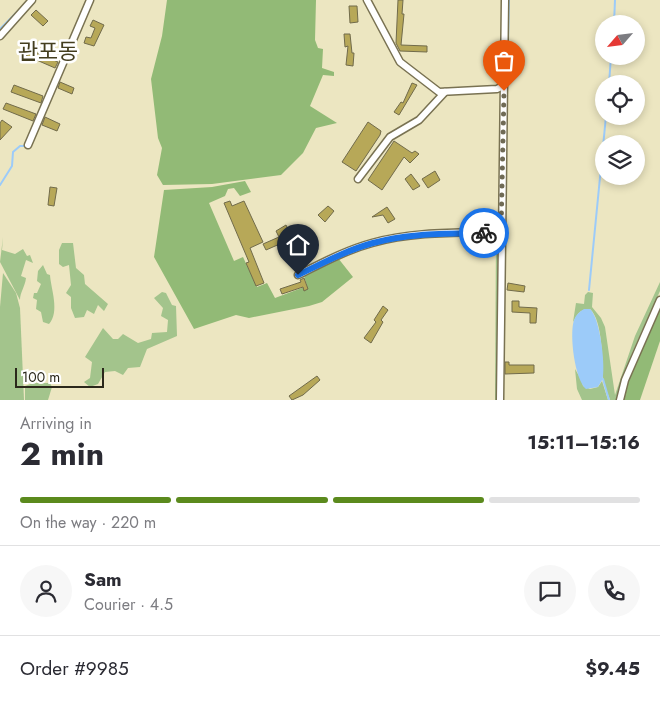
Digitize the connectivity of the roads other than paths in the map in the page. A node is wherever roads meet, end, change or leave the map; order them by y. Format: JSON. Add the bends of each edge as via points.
{"nodes":[{"id":1,"x":32,"y":0,"type":"edge"},
{"id":2,"x":90,"y":0,"type":"edge"},
{"id":3,"x":367,"y":0,"type":"edge"},
{"id":4,"x":505,"y":0,"type":"edge"},
{"id":5,"x":0,"y":36,"type":"edge"},
{"id":6,"x":503,"y":86,"type":"junction"},
{"id":7,"x":445,"y":92,"type":"junction"},
{"id":8,"x":28,"y":145,"type":"dead end"},
{"id":9,"x":358,"y":180,"type":"dead end"},
{"id":10,"x":501,"y":232,"type":"junction"},
{"id":11,"x":298,"y":275,"type":"dead end"},
{"id":12,"x":660,"y":300,"type":"edge"},
{"id":13,"x":500,"y":400,"type":"edge"},
{"id":14,"x":620,"y":400,"type":"edge"}],
"edges":[{"from":1,"to":5,"type":"street"},
{"from":2,"to":8,"type":"street"},
{"from":3,"to":7,"type":"street","via":[[400,62],[439,92]]},
{"from":4,"to":6,"type":"street"},
{"from":6,"to":7,"type":"street"},
{"from":6,"to":10,"type":"street"},
{"from":7,"to":9,"type":"street","via":[[419,120],[390,137]]},
{"from":10,"to":11,"type":"street","via":[[410,235],[387,239],[352,250]]},
{"from":10,"to":13,"type":"street"},
{"from":12,"to":14,"type":"street","via":[[625,380]]}]}
